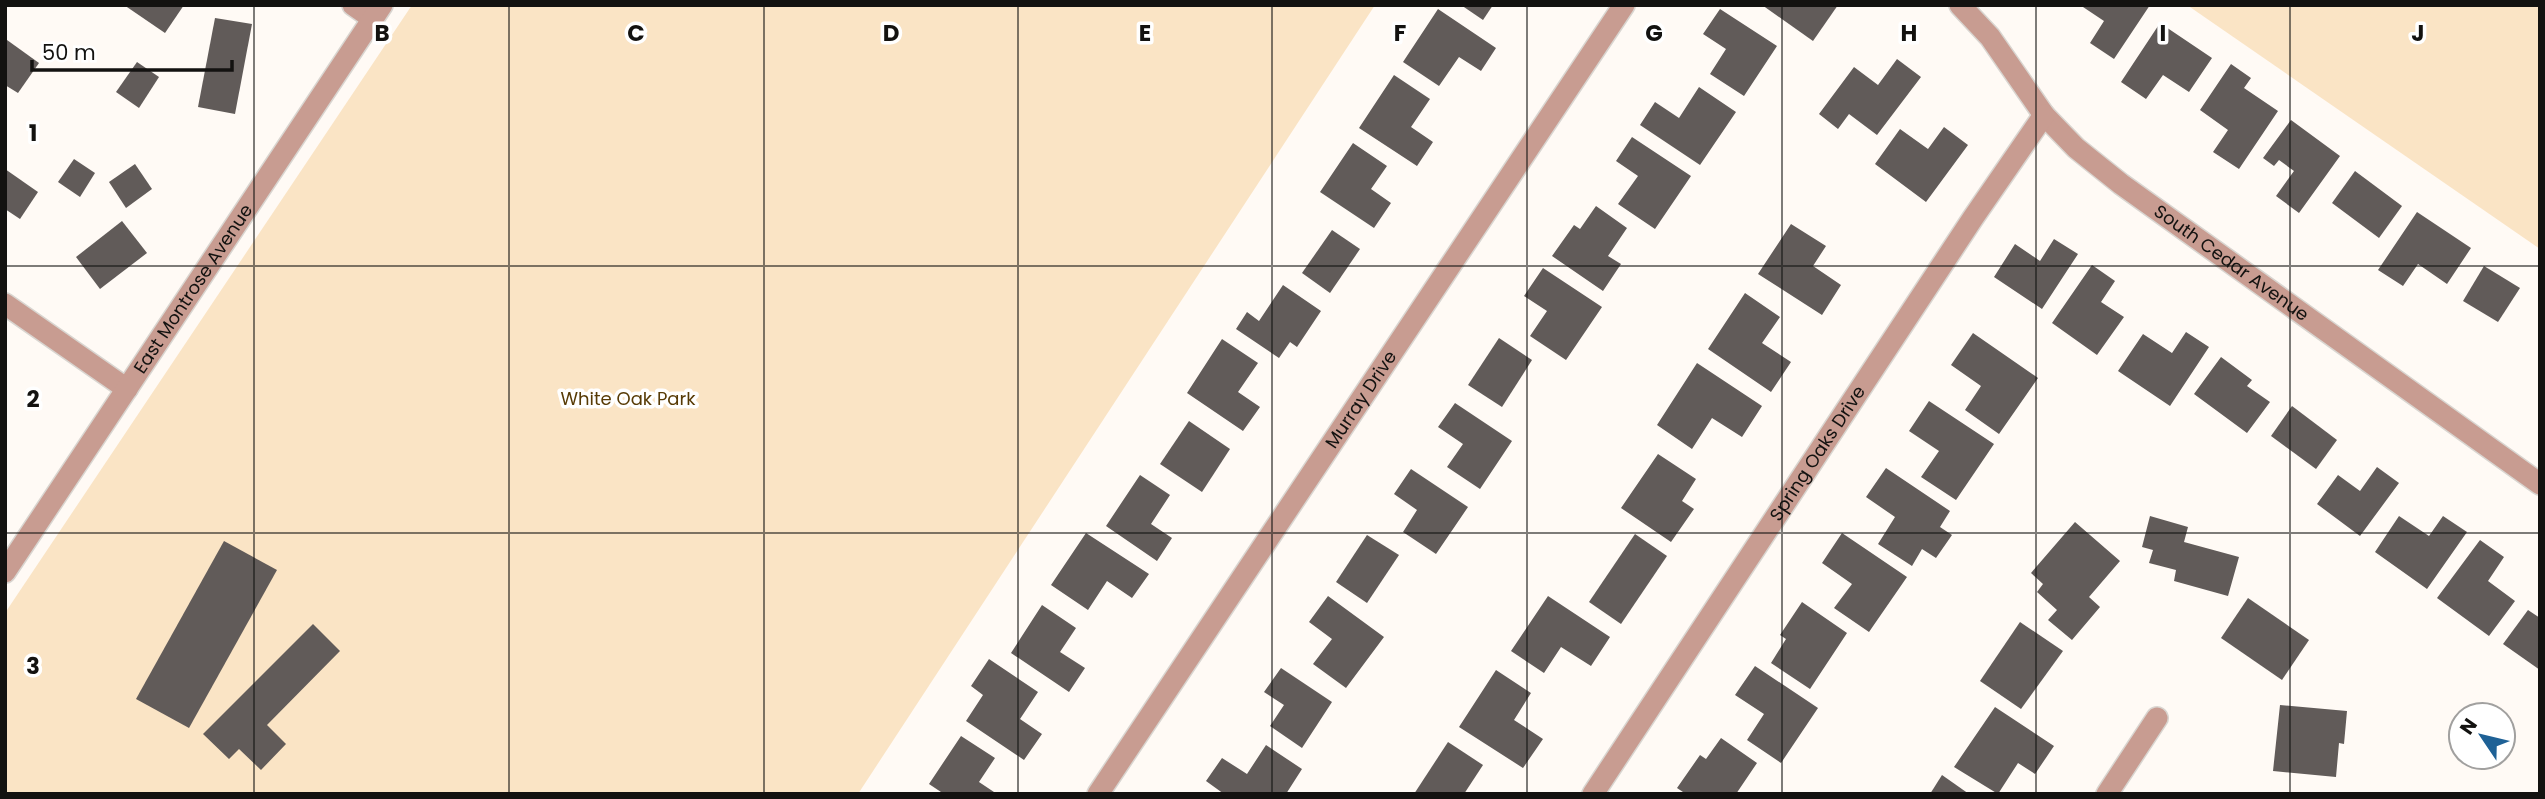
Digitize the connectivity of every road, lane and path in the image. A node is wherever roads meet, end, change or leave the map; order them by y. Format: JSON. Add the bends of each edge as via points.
{"nodes":[{"id":1,"x":353,"y":5,"type":"edge"},
{"id":2,"x":1624,"y":5,"type":"edge"},
{"id":3,"x":1960,"y":5,"type":"edge"},
{"id":4,"x":377,"y":12,"type":"edge"},
{"id":5,"x":2044,"y":116,"type":"junction"},
{"id":6,"x":5,"y":304,"type":"edge"},
{"id":7,"x":127,"y":390,"type":"junction"},
{"id":8,"x":2540,"y":484,"type":"edge"},
{"id":9,"x":5,"y":572,"type":"edge"},
{"id":10,"x":2157,"y":718,"type":"dead end"},
{"id":11,"x":1098,"y":794,"type":"edge"},
{"id":12,"x":1593,"y":794,"type":"edge"},
{"id":13,"x":2107,"y":794,"type":"edge"}],
"edges":[{"from":1,"to":4,"type":"street"},
{"from":2,"to":11,"type":"street","name":"Murray Drive"},
{"from":3,"to":5,"type":"street","name":"South Cedar Avenue","via":[[1990,37]]},
{"from":4,"to":7,"type":"street","name":"East Montrose Avenue"},
{"from":5,"to":8,"type":"street","name":"South Cedar Avenue","via":[[2121,184]]},
{"from":5,"to":12,"type":"street","name":"Spring Oaks Drive"},
{"from":6,"to":7,"type":"street"},
{"from":7,"to":9,"type":"street","name":"East Montrose Avenue"},
{"from":10,"to":13,"type":"street"}]}
